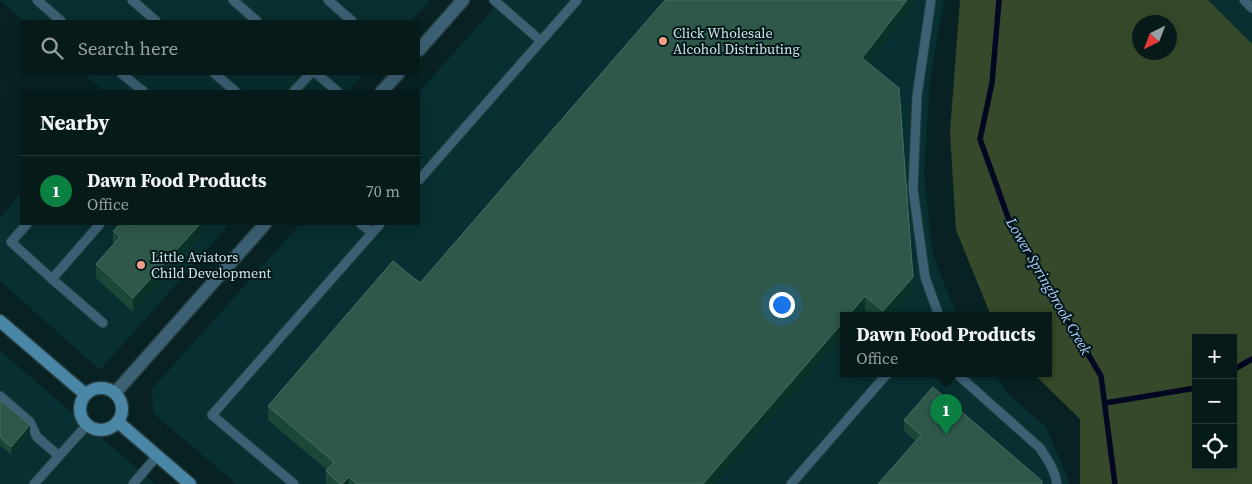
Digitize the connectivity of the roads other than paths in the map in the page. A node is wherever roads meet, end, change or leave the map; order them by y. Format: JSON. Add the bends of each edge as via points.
{"nodes":[{"id":1,"x":37,"y":0,"type":"edge"},
{"id":2,"x":132,"y":0,"type":"edge"},
{"id":3,"x":233,"y":0,"type":"edge"},
{"id":4,"x":328,"y":0,"type":"edge"},
{"id":5,"x":463,"y":0,"type":"edge"},
{"id":6,"x":494,"y":0,"type":"edge"},
{"id":7,"x":577,"y":0,"type":"edge"},
{"id":8,"x":931,"y":0,"type":"edge"},
{"id":9,"x":1244,"y":0,"type":"edge"},
{"id":10,"x":1252,"y":8,"type":"edge"},
{"id":11,"x":60,"y":20,"type":"edge"},
{"id":12,"x":155,"y":20,"type":"edge"},
{"id":13,"x":256,"y":20,"type":"edge"},
{"id":14,"x":351,"y":20,"type":"edge"},
{"id":15,"x":541,"y":41,"type":"junction"},
{"id":16,"x":420,"y":49,"type":"edge"},
{"id":17,"x":123,"y":75,"type":"edge"},
{"id":18,"x":216,"y":75,"type":"edge"},
{"id":19,"x":309,"y":75,"type":"edge"},
{"id":20,"x":318,"y":75,"type":"edge"},
{"id":21,"x":397,"y":75,"type":"edge"},
{"id":22,"x":142,"y":90,"type":"edge"},
{"id":23,"x":234,"y":90,"type":"edge"},
{"id":24,"x":295,"y":90,"type":"edge"},
{"id":25,"x":336,"y":90,"type":"edge"},
{"id":26,"x":383,"y":90,"type":"edge"},
{"id":27,"x":420,"y":179,"type":"edge"},
{"id":28,"x":27,"y":225,"type":"edge"},
{"id":29,"x":99,"y":225,"type":"edge"},
{"id":30,"x":264,"y":225,"type":"edge"},
{"id":31,"x":362,"y":225,"type":"edge"},
{"id":32,"x":379,"y":225,"type":"edge"},
{"id":33,"x":372,"y":233,"type":"junction"},
{"id":34,"x":52,"y":279,"type":"junction"},
{"id":35,"x":938,"y":312,"type":"edge"},
{"id":36,"x":0,"y":321,"type":"edge"},
{"id":37,"x":103,"y":323,"type":"dead end"},
{"id":38,"x":884,"y":377,"type":"edge"},
{"id":39,"x":960,"y":377,"type":"edge"},
{"id":40,"x":115,"y":393,"type":"junction"},
{"id":41,"x":85,"y":394,"type":"junction"},
{"id":42,"x":0,"y":396,"type":"edge"},
{"id":43,"x":118,"y":422,"type":"junction"},
{"id":44,"x":87,"y":425,"type":"junction"},
{"id":45,"x":60,"y":456,"type":"junction"},
{"id":46,"x":157,"y":456,"type":"junction"},
{"id":47,"x":34,"y":484,"type":"edge"},
{"id":48,"x":133,"y":484,"type":"edge"},
{"id":49,"x":190,"y":484,"type":"edge"},
{"id":50,"x":294,"y":484,"type":"edge"},
{"id":51,"x":791,"y":484,"type":"edge"},
{"id":52,"x":1057,"y":484,"type":"edge"}],
"edges":[{"from":1,"to":11,"type":"lane"},
{"from":2,"to":12,"type":"lane"},
{"from":3,"to":13,"type":"lane"},
{"from":4,"to":14,"type":"lane"},
{"from":5,"to":16,"type":"street"},
{"from":6,"to":15,"type":"lane"},
{"from":7,"to":15,"type":"lane"},
{"from":8,"to":35,"type":"lane","via":[[917,96],[913,189],[925,277]]},
{"from":9,"to":10,"type":"lane"},
{"from":15,"to":27,"type":"lane"},
{"from":17,"to":22,"type":"lane"},
{"from":18,"to":23,"type":"lane"},
{"from":19,"to":24,"type":"lane"},
{"from":20,"to":25,"type":"lane"},
{"from":21,"to":26,"type":"street"},
{"from":28,"to":34,"type":"lane","via":[[11,242]]},
{"from":29,"to":34,"type":"lane"},
{"from":30,"to":40,"type":"street"},
{"from":31,"to":33,"type":"lane"},
{"from":32,"to":33,"type":"lane"},
{"from":33,"to":50,"type":"lane","via":[[212,415]]},
{"from":34,"to":37,"type":"lane"},
{"from":36,"to":41,"type":"street"},
{"from":38,"to":51,"type":"lane"},
{"from":39,"to":52,"type":"lane","via":[[1040,448],[1056,476]]},
{"from":40,"to":41,"type":"street","via":[[96,387]]},
{"from":40,"to":43,"type":"street","via":[[122,404]]},
{"from":41,"to":44,"type":"street","via":[[80,406],[82,420]]},
{"from":42,"to":45,"type":"lane","via":[[30,422],[37,437]]},
{"from":43,"to":44,"type":"street","via":[[106,430]]},
{"from":43,"to":46,"type":"street"},
{"from":44,"to":45,"type":"lane"},
{"from":45,"to":47,"type":"lane"},
{"from":46,"to":48,"type":"lane"},
{"from":46,"to":49,"type":"street"}]}
